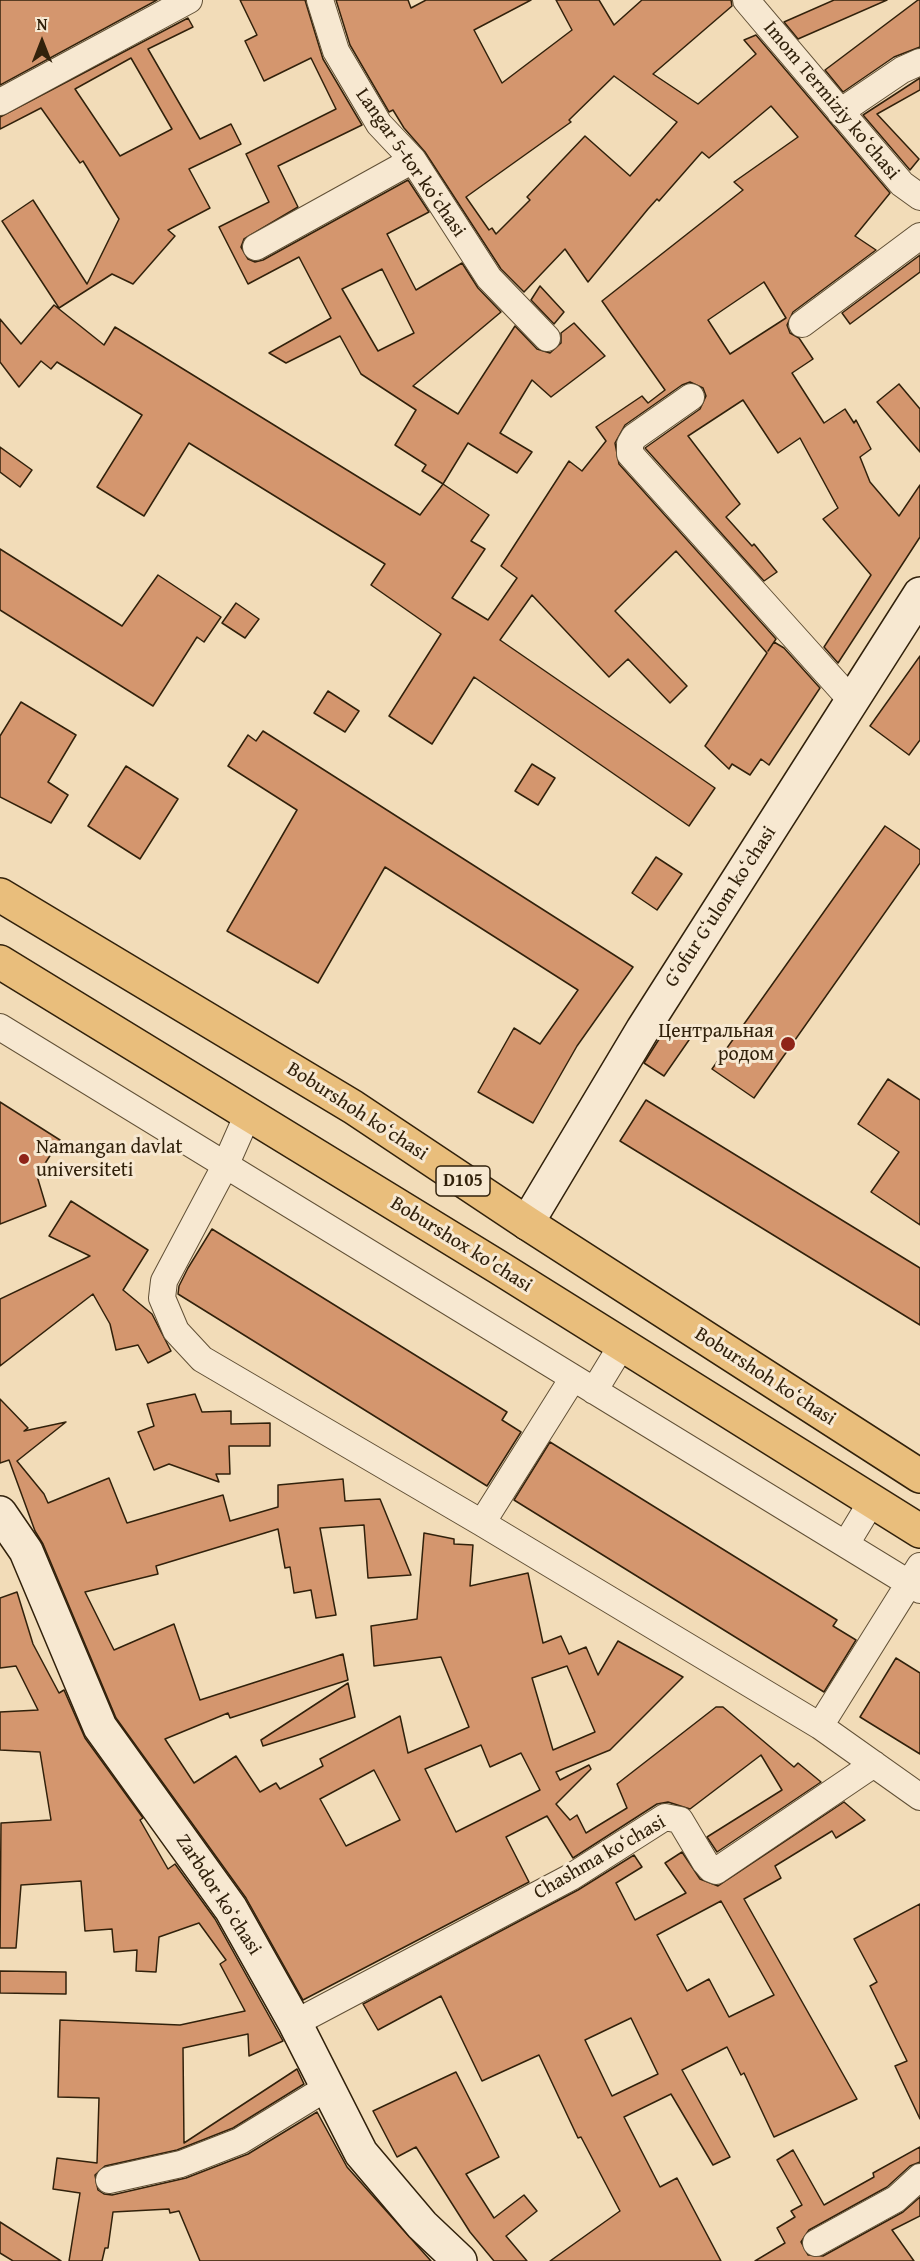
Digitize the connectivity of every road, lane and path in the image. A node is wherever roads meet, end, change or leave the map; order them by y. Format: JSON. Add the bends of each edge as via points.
{"nodes":[{"id":1,"x":189,"y":0,"type":"edge"},
{"id":2,"x":320,"y":0,"type":"edge"},
{"id":3,"x":746,"y":0,"type":"edge"},
{"id":4,"x":920,"y":63,"type":"edge"},
{"id":5,"x":0,"y":102,"type":"edge"},
{"id":6,"x":840,"y":112,"type":"junction"},
{"id":7,"x":413,"y":160,"type":"junction"},
{"id":8,"x":920,"y":197,"type":"edge"},
{"id":9,"x":920,"y":236,"type":"edge"},
{"id":10,"x":256,"y":247,"type":"dead end"},
{"id":11,"x":802,"y":324,"type":"dead end"},
{"id":12,"x":547,"y":338,"type":"dead end"},
{"id":13,"x":691,"y":397,"type":"dead end"},
{"id":14,"x":920,"y":594,"type":"edge"},
{"id":15,"x":852,"y":701,"type":"junction"},
{"id":16,"x":0,"y":895,"type":"edge"},
{"id":17,"x":0,"y":962,"type":"edge"},
{"id":18,"x":0,"y":1027,"type":"edge"},
{"id":19,"x":248,"y":1114,"type":"junction"},
{"id":20,"x":225,"y":1166,"type":"junction"},
{"id":21,"x":526,"y":1223,"type":"junction"},
{"id":22,"x":498,"y":1268,"type":"junction"},
{"id":23,"x":622,"y":1345,"type":"junction"},
{"id":24,"x":583,"y":1384,"type":"junction"},
{"id":25,"x":920,"y":1476,"type":"edge"},
{"id":26,"x":872,"y":1501,"type":"junction"},
{"id":27,"x":0,"y":1513,"type":"edge"},
{"id":28,"x":482,"y":1523,"type":"junction"},
{"id":29,"x":920,"y":1531,"type":"edge"},
{"id":30,"x":846,"y":1544,"type":"junction"},
{"id":31,"x":916,"y":1580,"type":"edge"},
{"id":32,"x":820,"y":1726,"type":"junction"},
{"id":33,"x":874,"y":1764,"type":"junction"},
{"id":34,"x":920,"y":1797,"type":"edge"},
{"id":35,"x":295,"y":2023,"type":"junction"},
{"id":36,"x":328,"y":2086,"type":"junction"},
{"id":37,"x":920,"y":2177,"type":"edge"},
{"id":38,"x":109,"y":2181,"type":"dead end"},
{"id":39,"x":816,"y":2243,"type":"dead end"},
{"id":40,"x":460,"y":2261,"type":"edge"}],
"edges":[{"from":1,"to":5,"type":"street"},
{"from":2,"to":7,"type":"street","name":"Langar 5-tor koʻchasi","via":[[336,51],[354,84],[379,124]]},
{"from":3,"to":6,"type":"street","name":"Imom Termiziy koʻchasi"},
{"from":4,"to":6,"type":"street","via":[[902,70]]},
{"from":6,"to":8,"type":"street","name":"Imom Termiziy koʻchasi","via":[[902,184]]},
{"from":7,"to":10,"type":"street"},
{"from":7,"to":12,"type":"street","name":"Langar 5-tor koʻchasi","via":[[489,278]]},
{"from":9,"to":11,"type":"street"},
{"from":13,"to":15,"type":"street","via":[[634,437],[630,454]]},
{"from":14,"to":15,"type":"street","name":"Gʻofur Gʻulom koʻchasi"},
{"from":15,"to":21,"type":"street","name":"Gʻofur Gʻulom koʻchasi","via":[[643,1029]]},
{"from":16,"to":21,"type":"main road","name":"Boburshoh koʻchasi","number":"D105","via":[[353,1107]]},
{"from":17,"to":19,"type":"main road","name":"Boburshox ko'chasi","number":"D105"},
{"from":18,"to":20,"type":"street"},
{"from":19,"to":20,"type":"street"},
{"from":19,"to":22,"type":"main road","name":"Boburshox ko'chasi","number":"D105"},
{"from":20,"to":24,"type":"street"},
{"from":20,"to":28,"type":"street","via":[[164,1281],[162,1298],[176,1330],[202,1359]]},
{"from":21,"to":22,"type":"main road"},
{"from":21,"to":25,"type":"main road","name":"Boburshoh koʻchasi","number":"D105"},
{"from":22,"to":23,"type":"main road","name":"Boburshox ko'chasi","number":"D105"},
{"from":23,"to":24,"type":"street"},
{"from":23,"to":26,"type":"main road","name":"Boburshox ko'chasi","number":"D105"},
{"from":24,"to":28,"type":"street"},
{"from":24,"to":30,"type":"street"},
{"from":26,"to":29,"type":"main road","name":"Boburshox ko'chasi","number":"D105"},
{"from":26,"to":30,"type":"street"},
{"from":27,"to":35,"type":"street","name":"Zarbdor koʻchasi","via":[[26,1551],[100,1726],[231,1909]]},
{"from":28,"to":32,"type":"street"},
{"from":30,"to":31,"type":"street"},
{"from":31,"to":32,"type":"street"},
{"from":32,"to":33,"type":"street"},
{"from":33,"to":34,"type":"street"},
{"from":33,"to":35,"type":"street","name":"Chashma koʻchasi","via":[[716,1871],[705,1862],[680,1820],[665,1817],[571,1877]]},
{"from":35,"to":36,"type":"street","name":"Zarbdor koʻchasi"},
{"from":36,"to":38,"type":"street","via":[[240,2141],[181,2164]]},
{"from":36,"to":40,"type":"street","name":"Zarbdor koʻchasi","via":[[361,2153],[422,2225]]},
{"from":37,"to":39,"type":"street","via":[[896,2199]]}]}
